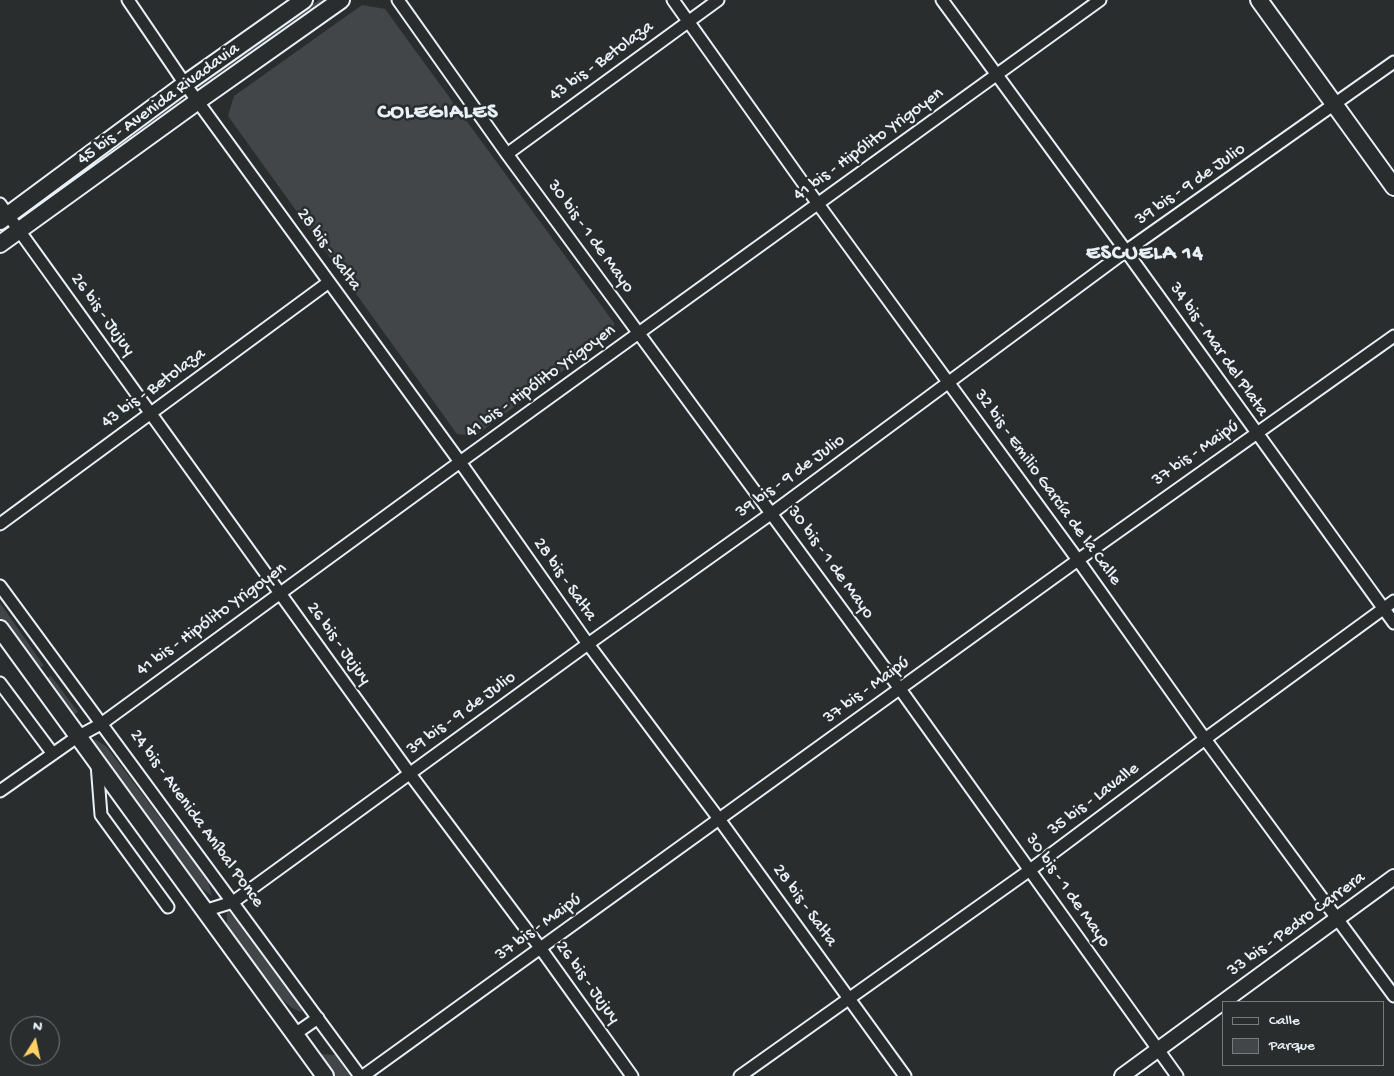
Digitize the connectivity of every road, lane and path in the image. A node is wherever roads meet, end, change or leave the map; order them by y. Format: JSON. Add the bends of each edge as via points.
{"nodes":[{"id":1,"x":128,"y":0,"type":"edge"},
{"id":2,"x":304,"y":0,"type":"edge"},
{"id":3,"x":342,"y":0,"type":"edge"},
{"id":4,"x":398,"y":0,"type":"edge"},
{"id":5,"x":673,"y":0,"type":"edge"},
{"id":6,"x":718,"y":0,"type":"edge"},
{"id":7,"x":942,"y":0,"type":"edge"},
{"id":8,"x":1100,"y":0,"type":"edge"},
{"id":9,"x":1259,"y":0,"type":"edge"},
{"id":10,"x":688,"y":21,"type":"junction"},
{"id":11,"x":1394,"y":62,"type":"edge"},
{"id":12,"x":996,"y":75,"type":"junction"},
{"id":13,"x":185,"y":84,"type":"junction"},
{"id":14,"x":198,"y":101,"type":"junction"},
{"id":15,"x":1335,"y":105,"type":"junction"},
{"id":16,"x":507,"y":154,"type":"junction"},
{"id":17,"x":1394,"y":187,"type":"edge"},
{"id":18,"x":818,"y":204,"type":"junction"},
{"id":19,"x":2,"y":214,"type":"edge"},
{"id":20,"x":19,"y":230,"type":"junction"},
{"id":21,"x":0,"y":244,"type":"edge"},
{"id":22,"x":1126,"y":251,"type":"junction"},
{"id":23,"x":329,"y":282,"type":"junction"},
{"id":24,"x":639,"y":333,"type":"junction"},
{"id":25,"x":1394,"y":336,"type":"edge"},
{"id":26,"x":947,"y":383,"type":"junction"},
{"id":27,"x":150,"y":413,"type":"junction"},
{"id":28,"x":1256,"y":433,"type":"junction"},
{"id":29,"x":460,"y":462,"type":"junction"},
{"id":30,"x":772,"y":513,"type":"junction"},
{"id":31,"x":0,"y":524,"type":"edge"},
{"id":32,"x":1078,"y":560,"type":"junction"},
{"id":33,"x":0,"y":586,"type":"edge"},
{"id":34,"x":279,"y":593,"type":"junction"},
{"id":35,"x":1394,"y":601,"type":"edge"},
{"id":36,"x":1383,"y":608,"type":"junction"},
{"id":37,"x":1394,"y":624,"type":"edge"},
{"id":38,"x":0,"y":630,"type":"edge"},
{"id":39,"x":588,"y":644,"type":"junction"},
{"id":40,"x":0,"y":683,"type":"edge"},
{"id":41,"x":900,"y":689,"type":"junction"},
{"id":42,"x":101,"y":724,"type":"junction"},
{"id":43,"x":77,"y":737,"type":"junction"},
{"id":44,"x":1204,"y":739,"type":"junction"},
{"id":45,"x":53,"y":754,"type":"junction"},
{"id":46,"x":97,"y":764,"type":"junction"},
{"id":47,"x":410,"y":774,"type":"junction"},
{"id":48,"x":0,"y":791,"type":"edge"},
{"id":49,"x":719,"y":819,"type":"junction"},
{"id":50,"x":1030,"y":870,"type":"junction"},
{"id":51,"x":1394,"y":877,"type":"edge"},
{"id":52,"x":233,"y":902,"type":"junction"},
{"id":53,"x":168,"y":907,"type":"dead end"},
{"id":54,"x":204,"y":911,"type":"junction"},
{"id":55,"x":1337,"y":918,"type":"junction"},
{"id":56,"x":541,"y":949,"type":"junction"},
{"id":57,"x":1394,"y":996,"type":"edge"},
{"id":58,"x":848,"y":998,"type":"junction"},
{"id":59,"x":1224,"y":1001,"type":"edge"},
{"id":60,"x":1222,"y":1003,"type":"edge"},
{"id":61,"x":318,"y":1018,"type":"junction"},
{"id":62,"x":295,"y":1034,"type":"junction"},
{"id":63,"x":1158,"y":1050,"type":"junction"},
{"id":64,"x":325,"y":1076,"type":"edge"},
{"id":65,"x":362,"y":1076,"type":"edge"},
{"id":66,"x":632,"y":1076,"type":"edge"},
{"id":67,"x":740,"y":1076,"type":"edge"},
{"id":68,"x":905,"y":1076,"type":"edge"},
{"id":69,"x":1122,"y":1076,"type":"edge"},
{"id":70,"x":1177,"y":1076,"type":"edge"}],
"edges":[{"from":1,"to":13,"type":"street","name":"28 bis - Salta"},
{"from":2,"to":13,"type":"main road","name":"45 bis - Avenida Rivadavia"},
{"from":3,"to":14,"type":"main road","name":"45 bis - Avenida Rivadavia"},
{"from":4,"to":16,"type":"street","name":"30 bis - 1 de Mayo"},
{"from":5,"to":10,"type":"street","name":"32 bis - Emilio García de la Calle"},
{"from":6,"to":10,"type":"street","name":"43 bis - Betolaza"},
{"from":7,"to":12,"type":"street","name":"34 bis - Mar del Plata"},
{"from":8,"to":12,"type":"street","name":"41 bis - Hipólito Yrigoyen"},
{"from":9,"to":15,"type":"main road"},
{"from":10,"to":16,"type":"street","name":"43 bis - Betolaza"},
{"from":10,"to":18,"type":"street","name":"32 bis - Emilio García de la Calle"},
{"from":11,"to":15,"type":"street","name":"39 bis - 9 de Julio"},
{"from":12,"to":18,"type":"street","name":"41 bis - Hipólito Yrigoyen"},
{"from":12,"to":22,"type":"street","name":"34 bis - Mar del Plata"},
{"from":13,"to":14,"type":"street","name":"28 bis - Salta"},
{"from":13,"to":19,"type":"main road","name":"45 bis - Avenida Rivadavia"},
{"from":14,"to":20,"type":"main road","name":"45 bis - Avenida Rivadavia"},
{"from":14,"to":23,"type":"street","name":"28 bis - Salta"},
{"from":15,"to":17,"type":"main road"},
{"from":15,"to":22,"type":"street","name":"39 bis - 9 de Julio"},
{"from":16,"to":24,"type":"street","name":"30 bis - 1 de Mayo"},
{"from":18,"to":24,"type":"street","name":"41 bis - Hipólito Yrigoyen"},
{"from":18,"to":26,"type":"street","name":"32 bis - Emilio García de la Calle"},
{"from":19,"to":20,"type":"street","name":"26 bis - Jujuy"},
{"from":20,"to":21,"type":"main road","name":"45 bis - Avenida Rivadavia"},
{"from":20,"to":27,"type":"street","name":"26 bis - Jujuy"},
{"from":22,"to":26,"type":"street","name":"39 bis - 9 de Julio"},
{"from":22,"to":28,"type":"street","name":"34 bis - Mar del Plata"},
{"from":23,"to":27,"type":"street","name":"43 bis - Betolaza"},
{"from":23,"to":29,"type":"street","name":"28 bis - Salta"},
{"from":24,"to":29,"type":"street","name":"41 bis - Hipólito Yrigoyen"},
{"from":24,"to":30,"type":"street","name":"30 bis - 1 de Mayo"},
{"from":25,"to":28,"type":"street","name":"37 bis - Maipú"},
{"from":26,"to":30,"type":"street","name":"39 bis - 9 de Julio"},
{"from":26,"to":32,"type":"street","name":"32 bis - Emilio García de la Calle"},
{"from":27,"to":31,"type":"street","name":"43 bis - Betolaza"},
{"from":27,"to":34,"type":"street","name":"26 bis - Jujuy"},
{"from":28,"to":32,"type":"street","name":"37 bis - Maipú"},
{"from":28,"to":36,"type":"street","name":"34 bis - Mar del Plata"},
{"from":29,"to":34,"type":"street","name":"41 bis - Hipólito Yrigoyen"},
{"from":29,"to":39,"type":"street","name":"28 bis - Salta"},
{"from":30,"to":39,"type":"street","name":"39 bis - 9 de Julio"},
{"from":30,"to":41,"type":"street","name":"30 bis - 1 de Mayo"},
{"from":32,"to":41,"type":"street","name":"37 bis - Maipú"},
{"from":32,"to":44,"type":"street","name":"32 bis - Emilio García de la Calle"},
{"from":33,"to":42,"type":"street","name":"24 bis - Avenida Aníbal Ponce"},
{"from":34,"to":42,"type":"street","name":"41 bis - Hipólito Yrigoyen"},
{"from":34,"to":47,"type":"street","name":"26 bis - Jujuy"},
{"from":35,"to":36,"type":"street","name":"35 bis - Lavalle"},
{"from":36,"to":37,"type":"street","name":"34 bis - Mar del Plata"},
{"from":36,"to":44,"type":"street","name":"35 bis - Lavalle"},
{"from":38,"to":43,"type":"main road"},
{"from":39,"to":47,"type":"street","name":"39 bis - 9 de Julio"},
{"from":39,"to":49,"type":"street","name":"28 bis - Salta"},
{"from":40,"to":45,"type":"street"},
{"from":41,"to":49,"type":"street","name":"37 bis - Maipú"},
{"from":41,"to":50,"type":"street","name":"30 bis - 1 de Mayo"},
{"from":42,"to":43,"type":"street","name":"41 bis - Hipólito Yrigoyen"},
{"from":42,"to":52,"type":"street","name":"24 bis - Avenida Aníbal Ponce"},
{"from":43,"to":45,"type":"street","name":"41 bis - Hipólito Yrigoyen"},
{"from":43,"to":46,"type":"main road"},
{"from":44,"to":50,"type":"street","name":"35 bis - Lavalle"},
{"from":44,"to":55,"type":"street","name":"32 bis - Emilio García de la Calle"},
{"from":45,"to":48,"type":"street","name":"41 bis - Hipólito Yrigoyen"},
{"from":46,"to":53,"type":"street","via":[[101,816]]},
{"from":46,"to":54,"type":"main road"},
{"from":47,"to":52,"type":"street","name":"39 bis - 9 de Julio"},
{"from":47,"to":56,"type":"street","name":"26 bis - Jujuy"},
{"from":49,"to":56,"type":"street","name":"37 bis - Maipú"},
{"from":49,"to":58,"type":"street","name":"28 bis - Salta"},
{"from":50,"to":58,"type":"street","name":"35 bis - Lavalle"},
{"from":50,"to":63,"type":"street","name":"30 bis - 1 de Mayo"},
{"from":51,"to":55,"type":"street","name":"33 bis - Pedro Carrera"},
{"from":52,"to":54,"type":"street","name":"39 bis - 9 de Julio"},
{"from":52,"to":61,"type":"street","name":"24 bis - Avenida Aníbal Ponce"},
{"from":54,"to":62,"type":"main road"},
{"from":55,"to":57,"type":"street","name":"32 bis - Emilio García de la Calle"},
{"from":55,"to":59,"type":"street","name":"33 bis - Pedro Carrera"},
{"from":56,"to":65,"type":"street","name":"37 bis - Maipú"},
{"from":56,"to":66,"type":"street","name":"26 bis - Jujuy"},
{"from":58,"to":67,"type":"street","name":"35 bis - Lavalle"},
{"from":58,"to":68,"type":"street","name":"28 bis - Salta"},
{"from":60,"to":63,"type":"street","name":"33 bis - Pedro Carrera"},
{"from":61,"to":62,"type":"street"},
{"from":61,"to":65,"type":"street","name":"24 bis - Avenida Aníbal Ponce"},
{"from":62,"to":64,"type":"main road"},
{"from":63,"to":69,"type":"street","name":"33 bis - Pedro Carrera"},
{"from":63,"to":70,"type":"street","name":"30 bis - 1 de Mayo"}]}
